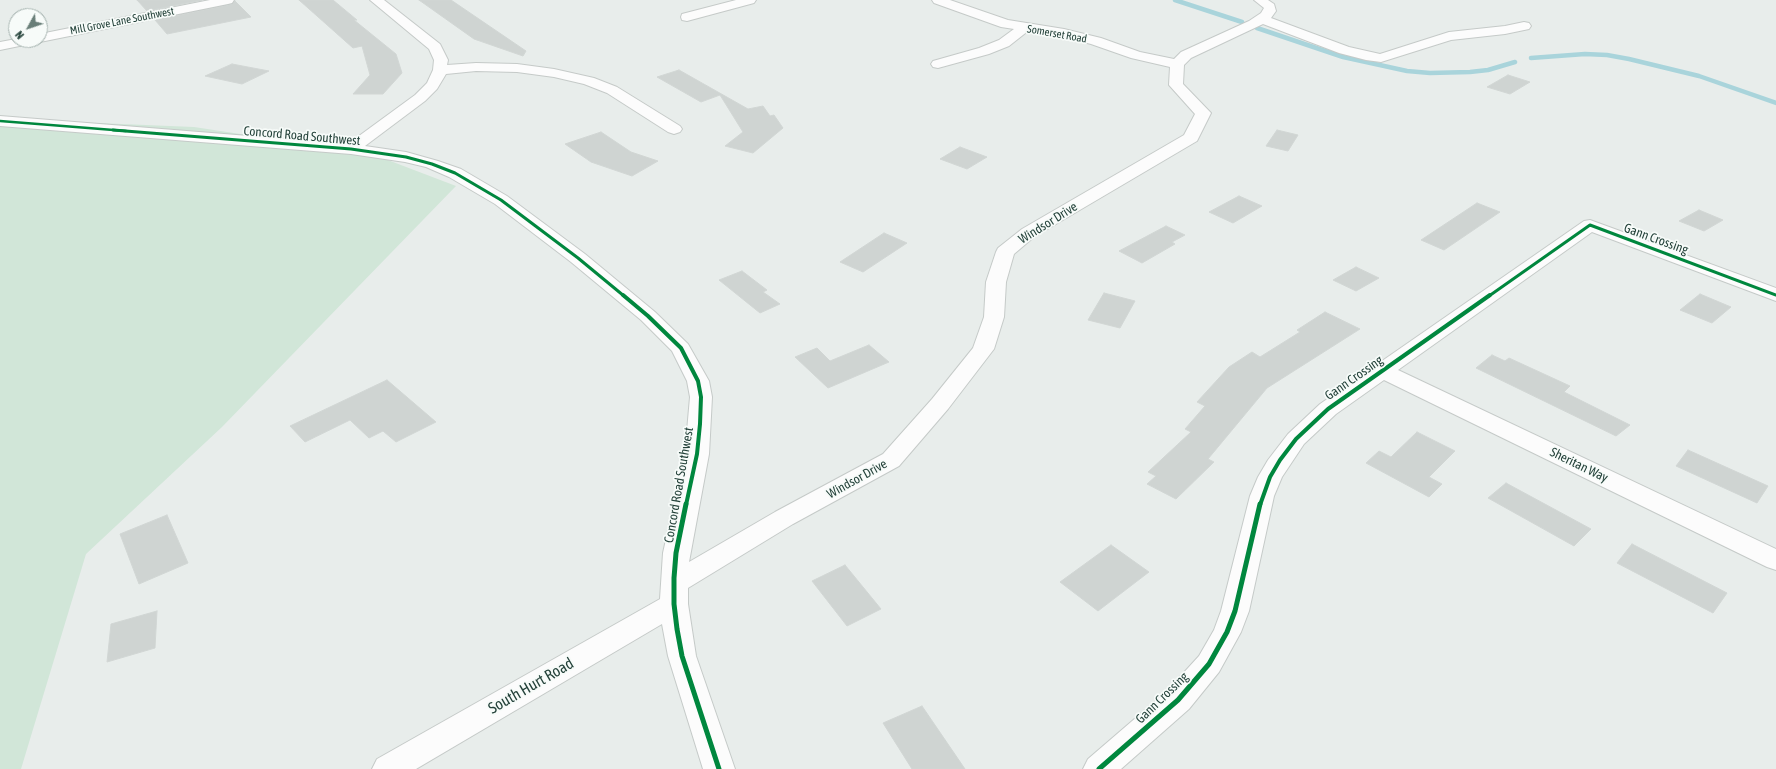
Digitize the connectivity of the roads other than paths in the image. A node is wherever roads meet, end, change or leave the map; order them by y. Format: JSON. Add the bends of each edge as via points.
{"nodes":[{"id":1,"x":228,"y":0,"type":"edge"},
{"id":2,"x":376,"y":0,"type":"edge"},
{"id":3,"x":750,"y":0,"type":"edge"},
{"id":4,"x":938,"y":0,"type":"edge"},
{"id":5,"x":1261,"y":10,"type":"edge"},
{"id":6,"x":687,"y":17,"type":"dead end"},
{"id":7,"x":1524,"y":26,"type":"dead end"},
{"id":8,"x":1024,"y":28,"type":"junction"},
{"id":9,"x":48,"y":36,"type":"edge"},
{"id":10,"x":938,"y":64,"type":"dead end"},
{"id":11,"x":1177,"y":64,"type":"junction"},
{"id":12,"x":440,"y":70,"type":"junction"},
{"id":13,"x":0,"y":121,"type":"edge"},
{"id":14,"x":674,"y":129,"type":"dead end"},
{"id":15,"x":351,"y":149,"type":"junction"},
{"id":16,"x":1776,"y":294,"type":"edge"},
{"id":17,"x":1382,"y":371,"type":"junction"},
{"id":18,"x":1776,"y":560,"type":"edge"},
{"id":19,"x":674,"y":593,"type":"junction"},
{"id":20,"x":388,"y":769,"type":"edge"},
{"id":21,"x":719,"y":769,"type":"edge"},
{"id":22,"x":1099,"y":769,"type":"edge"}],
"edges":[{"from":1,"to":9,"type":"street","name":"Mill Grove Lane Southwest"},
{"from":2,"to":12,"type":"street","via":[[435,47],[440,60]]},
{"from":3,"to":6,"type":"street"},
{"from":4,"to":8,"type":"street","name":"Somerset Road"},
{"from":5,"to":7,"type":"street","via":[[1344,50],[1381,58],[1449,36]]},
{"from":5,"to":11,"type":"street","via":[[1186,55]]},
{"from":8,"to":10,"type":"street","via":[[1004,42],[984,51]]},
{"from":8,"to":11,"type":"street","name":"Somerset Road","via":[[1064,33],[1136,55]]},
{"from":11,"to":19,"type":"street","name":"Windsor Drive","via":[[1176,85],[1203,114],[1191,138],[1028,233],[1005,252],[996,282],[994,318],[983,349],[891,460],[784,518]]},
{"from":12,"to":14,"type":"street","via":[[476,67],[517,68],[589,81],[612,90]]},
{"from":12,"to":15,"type":"street","via":[[432,86],[420,98]]},
{"from":13,"to":15,"type":"street","name":"Concord Road Southwest"},
{"from":15,"to":19,"type":"street","name":"Concord Road Southwest","via":[[419,160],[445,169],[501,200],[578,258],[648,316],[681,348],[698,381],[701,397],[697,454],[676,553]]},
{"from":16,"to":17,"type":"street","name":"Gann Crossing","via":[[1590,225]]},
{"from":17,"to":18,"type":"street","name":"Sheritan Way"},
{"from":17,"to":22,"type":"street","name":"Gann Crossing","via":[[1328,409],[1282,456],[1262,496],[1235,611],[1218,649],[1209,664],[1178,700]]},
{"from":19,"to":20,"type":"street","name":"South Hurt Road"},
{"from":19,"to":21,"type":"street","name":"Concord Road Southwest","via":[[682,656]]}]}
